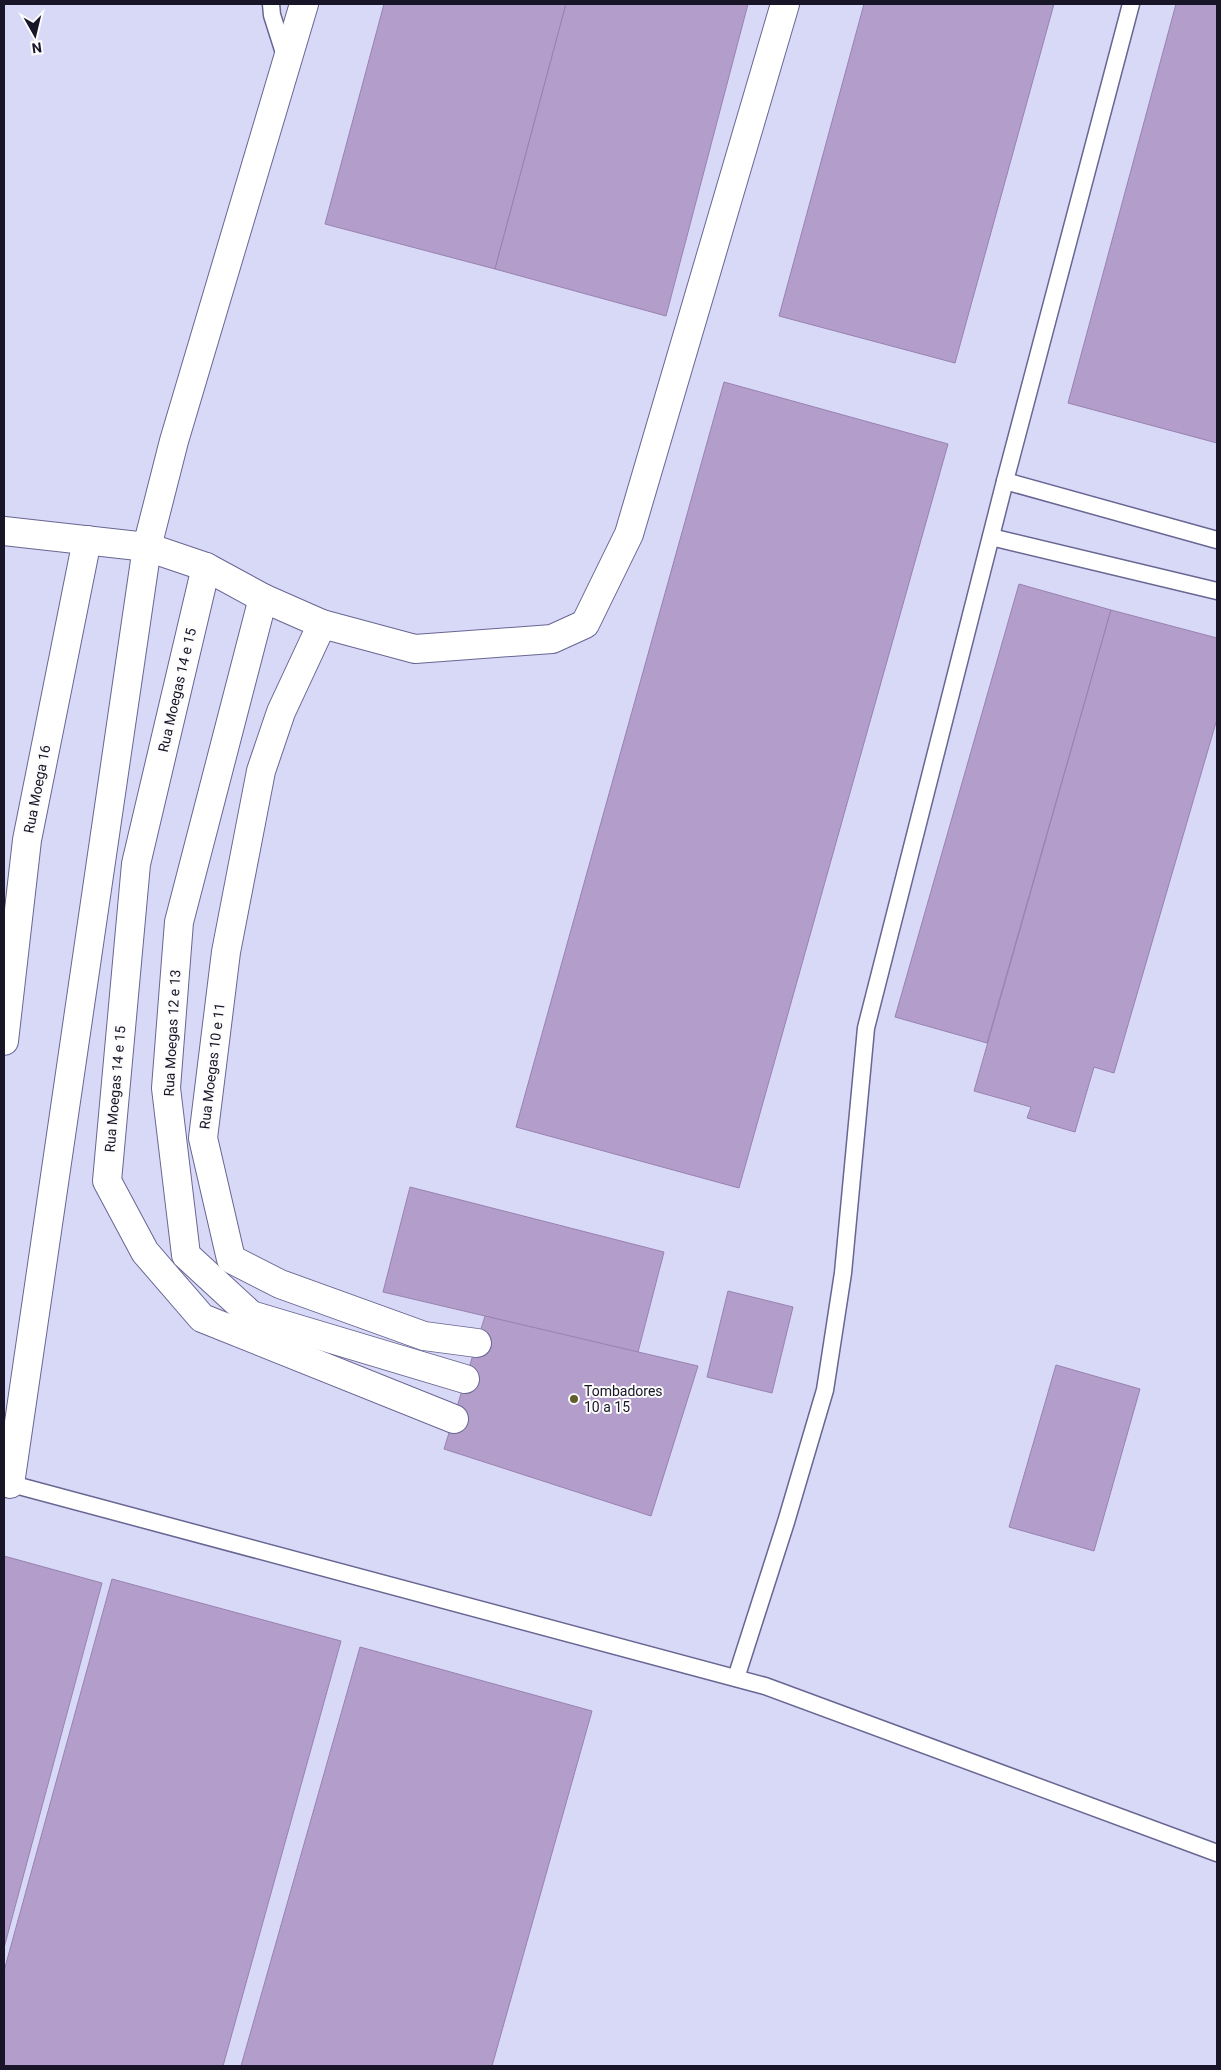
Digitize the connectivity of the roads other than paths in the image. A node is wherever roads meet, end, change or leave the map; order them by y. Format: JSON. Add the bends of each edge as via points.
{"nodes":[{"id":1,"x":271,"y":4,"type":"edge"},
{"id":2,"x":304,"y":4,"type":"edge"},
{"id":3,"x":785,"y":4,"type":"edge"},
{"id":4,"x":1131,"y":4,"type":"edge"},
{"id":5,"x":288,"y":64,"type":"junction"},
{"id":6,"x":1005,"y":481,"type":"junction"},
{"id":7,"x":4,"y":531,"type":"edge"},
{"id":8,"x":991,"y":538,"type":"junction"},
{"id":9,"x":86,"y":540,"type":"junction"},
{"id":10,"x":1217,"y":540,"type":"edge"},
{"id":11,"x":147,"y":547,"type":"junction"},
{"id":12,"x":206,"y":567,"type":"junction"},
{"id":13,"x":1217,"y":591,"type":"edge"},
{"id":14,"x":263,"y":598,"type":"junction"},
{"id":15,"x":322,"y":624,"type":"junction"},
{"id":16,"x":4,"y":1041,"type":"edge"},
{"id":17,"x":477,"y":1343,"type":"dead end"},
{"id":18,"x":465,"y":1379,"type":"dead end"},
{"id":19,"x":454,"y":1419,"type":"dead end"},
{"id":20,"x":7,"y":1483,"type":"edge"},
{"id":21,"x":736,"y":1678,"type":"junction"},
{"id":22,"x":1217,"y":1853,"type":"edge"}],
"edges":[{"from":1,"to":5,"type":"lane"},
{"from":2,"to":5,"type":"street"},
{"from":3,"to":15,"type":"street","via":[[629,534],[585,624],[552,639],[415,649]]},
{"from":4,"to":6,"type":"lane"},
{"from":5,"to":11,"type":"street","via":[[174,441]]},
{"from":6,"to":8,"type":"lane"},
{"from":6,"to":10,"type":"lane"},
{"from":7,"to":9,"type":"street"},
{"from":8,"to":13,"type":"lane"},
{"from":8,"to":21,"type":"lane","via":[[866,1028],[843,1273],[824,1390]]},
{"from":9,"to":11,"type":"street"},
{"from":9,"to":16,"type":"street","name":"Rua Moega 16","via":[[27,840]]},
{"from":11,"to":12,"type":"street"},
{"from":11,"to":20,"type":"street"},
{"from":12,"to":14,"type":"street"},
{"from":12,"to":19,"type":"street","name":"Rua Moegas 14 e 15","via":[[136,864],[107,1181],[144,1252],[202,1318]]},
{"from":14,"to":15,"type":"street"},
{"from":14,"to":18,"type":"street","name":"Rua Moegas 12 e 13","via":[[179,922],[166,1088],[186,1255],[251,1315]]},
{"from":15,"to":17,"type":"street","name":"Rua Moegas 10 e 11","via":[[281,712],[261,771],[226,952],[203,1138],[231,1259],[280,1284],[424,1336]]},
{"from":20,"to":21,"type":"lane"},
{"from":21,"to":22,"type":"lane"}]}
